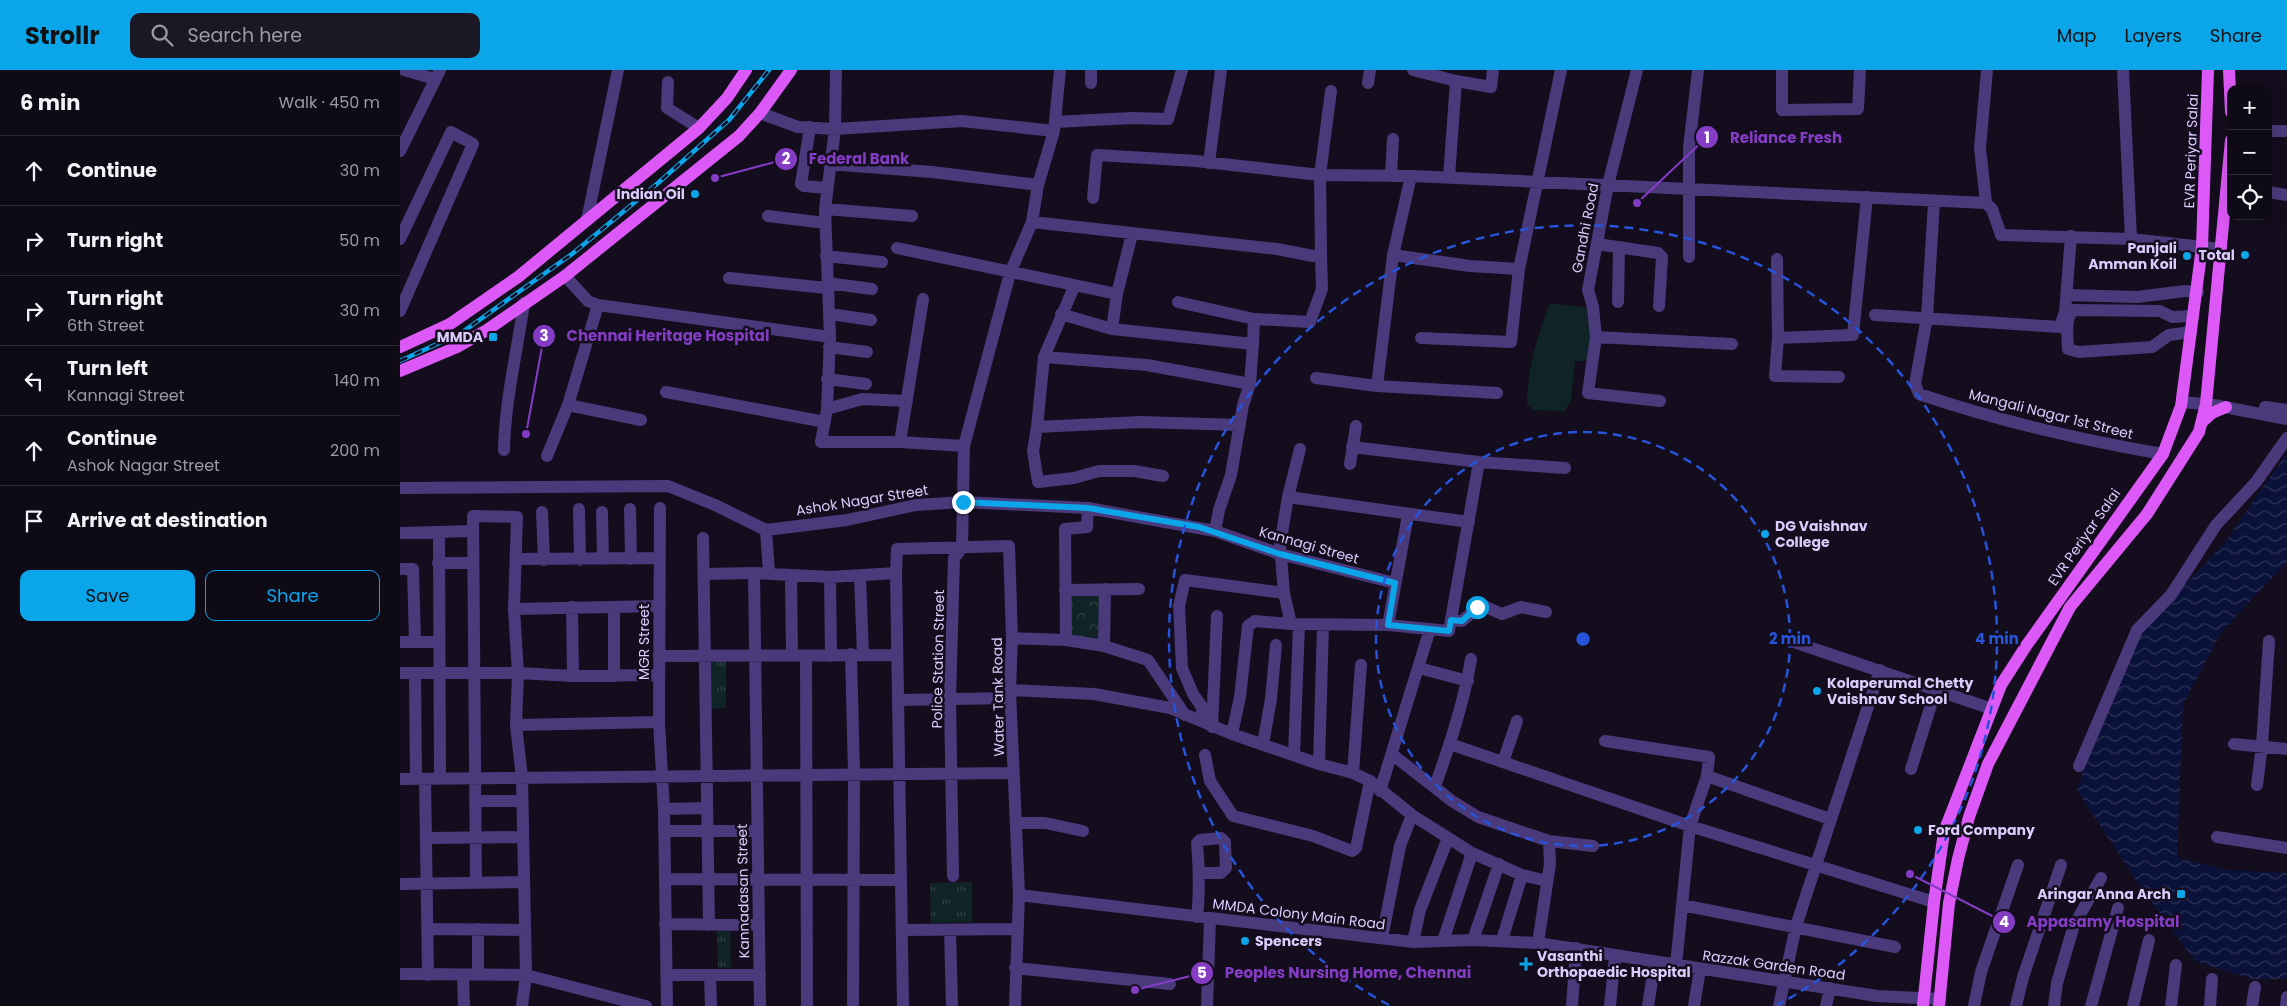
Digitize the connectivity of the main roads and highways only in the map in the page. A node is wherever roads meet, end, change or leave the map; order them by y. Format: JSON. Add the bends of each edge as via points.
{"nodes":[{"id":1,"x":746,"y":70,"type":"edge"},
{"id":2,"x":791,"y":70,"type":"edge"},
{"id":3,"x":2208,"y":70,"type":"edge"},
{"id":4,"x":2229,"y":70,"type":"edge"},
{"id":5,"x":2230,"y":85,"type":"edge"},
{"id":6,"x":2227,"y":202,"type":"edge"},
{"id":7,"x":400,"y":347,"type":"edge"},
{"id":8,"x":400,"y":371,"type":"edge"},
{"id":9,"x":2216,"y":406,"type":"junction"},
{"id":10,"x":2202,"y":422,"type":"junction"},
{"id":11,"x":1923,"y":1002,"type":"edge"},
{"id":12,"x":1939,"y":1002,"type":"edge"}],
"edges":[{"from":1,"to":7,"type":"main road","via":[[727,98],[699,128],[518,277],[450,324]]},
{"from":2,"to":8,"type":"main road","via":[[739,136],[565,276],[487,330],[457,347]]},
{"from":3,"to":11,"type":"main road","name":"EVR Periyar Salai","via":[[2202,247],[2182,402],[2174,429],[2163,454],[2001,685],[1944,832]]},
{"from":4,"to":5,"type":"main road"},
{"from":6,"to":9,"type":"main road","via":[[2221,249]]},
{"from":9,"to":10,"type":"main road"},
{"from":9,"to":10,"type":"main road"},
{"from":10,"to":12,"type":"main road","via":[[2183,459],[2147,514],[2070,607],[1988,764],[1958,859],[1949,903]]}]}
